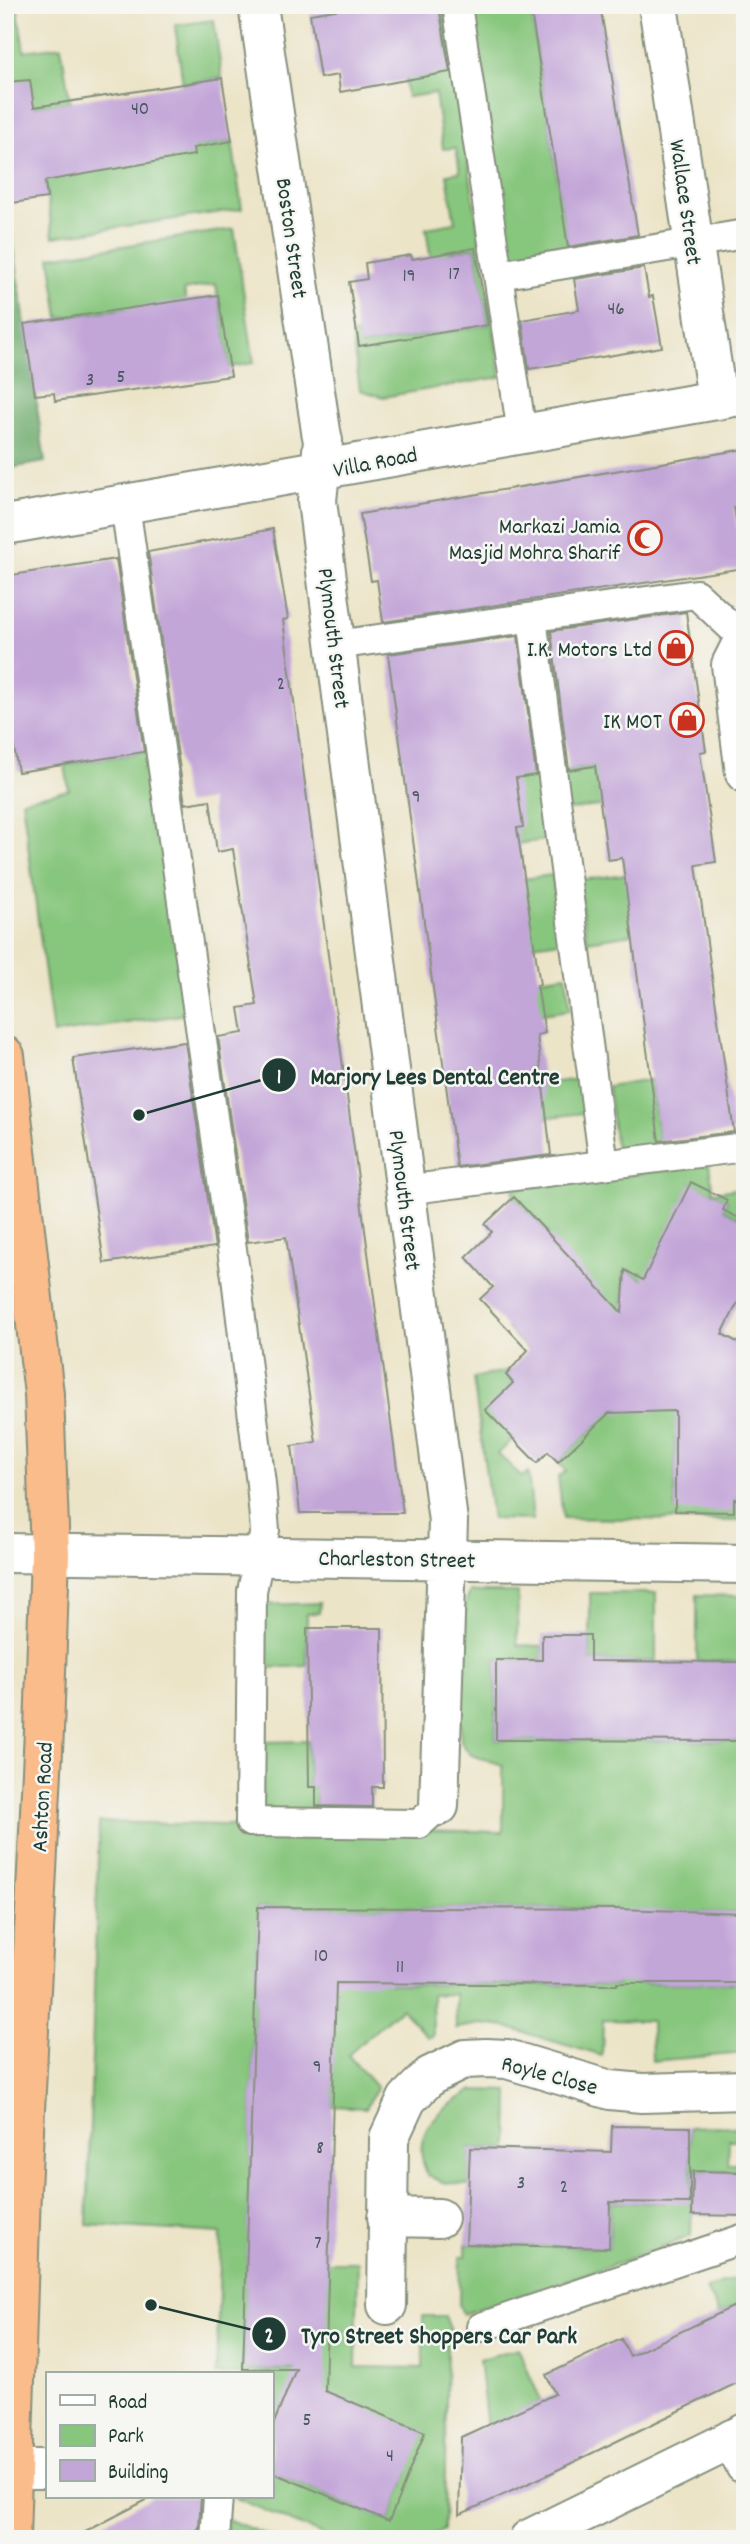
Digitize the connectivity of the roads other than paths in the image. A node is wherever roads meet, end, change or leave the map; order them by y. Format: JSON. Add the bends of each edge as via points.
{"nodes":[{"id":1,"x":258,"y":5,"type":"edge"},
{"id":2,"x":457,"y":5,"type":"edge"},
{"id":3,"x":658,"y":5,"type":"edge"},
{"id":4,"x":745,"y":234,"type":"edge"},
{"id":5,"x":693,"y":243,"type":"junction"},
{"id":6,"x":499,"y":275,"type":"junction"},
{"id":7,"x":731,"y":397,"type":"edge"},
{"id":8,"x":522,"y":433,"type":"junction"},
{"id":9,"x":320,"y":471,"type":"junction"},
{"id":10,"x":125,"y":505,"type":"junction"},
{"id":11,"x":5,"y":525,"type":"edge"},
{"id":12,"x":532,"y":618,"type":"junction"},
{"id":13,"x":744,"y":638,"type":"edge"},
{"id":14,"x":336,"y":645,"type":"junction"},
{"id":15,"x":745,"y":773,"type":"edge"},
{"id":16,"x":5,"y":1056,"type":"edge"},
{"id":17,"x":10,"y":1131,"type":"edge"},
{"id":18,"x":745,"y":1147,"type":"edge"},
{"id":19,"x":604,"y":1165,"type":"junction"},
{"id":20,"x":405,"y":1190,"type":"junction"},
{"id":21,"x":5,"y":1553,"type":"edge"},
{"id":22,"x":50,"y":1554,"type":"junction"},
{"id":23,"x":260,"y":1556,"type":"junction"},
{"id":24,"x":446,"y":1558,"type":"junction"},
{"id":25,"x":745,"y":1563,"type":"edge"},
{"id":26,"x":439,"y":1806,"type":"joint"},
{"id":27,"x":745,"y":2090,"type":"edge"},
{"id":28,"x":13,"y":2190,"type":"edge"},
{"id":29,"x":387,"y":2217,"type":"junction"},
{"id":30,"x":439,"y":2218,"type":"dead end"},
{"id":31,"x":745,"y":2238,"type":"edge"},
{"id":32,"x":387,"y":2305,"type":"dead end"},
{"id":33,"x":481,"y":2327,"type":"dead end"},
{"id":34,"x":741,"y":2446,"type":"edge"},
{"id":35,"x":30,"y":2469,"type":"edge"},
{"id":36,"x":218,"y":2498,"type":"edge"},
{"id":37,"x":10,"y":2539,"type":"edge"},
{"id":38,"x":215,"y":2539,"type":"edge"},
{"id":39,"x":529,"y":2539,"type":"edge"}],
"edges":[{"from":1,"to":9,"type":"street","name":"Boston Street","via":[[321,430]]},
{"from":2,"to":6,"type":"lane"},
{"from":3,"to":5,"type":"street","name":"Wallace Street"},
{"from":4,"to":5,"type":"lane"},
{"from":5,"to":6,"type":"lane"},
{"from":5,"to":7,"type":"street","name":"Wallace Street"},
{"from":6,"to":8,"type":"lane"},
{"from":7,"to":8,"type":"street","name":"Villa Road"},
{"from":8,"to":9,"type":"street","name":"Villa Road"},
{"from":9,"to":10,"type":"street","name":"Villa Road"},
{"from":9,"to":14,"type":"street","name":"Plymouth Street","via":[[317,501]]},
{"from":10,"to":11,"type":"street","name":"Villa Road"},
{"from":10,"to":23,"type":"lane","via":[[236,1278],[265,1530]]},
{"from":12,"to":13,"type":"lane","via":[[696,594]]},
{"from":12,"to":14,"type":"lane"},
{"from":12,"to":19,"type":"lane"},
{"from":13,"to":15,"type":"street","via":[[731,664]]},
{"from":14,"to":20,"type":"street","name":"Plymouth Street"},
{"from":16,"to":17,"type":"highway","name":"Ashton Road"},
{"from":17,"to":22,"type":"highway","name":"Ashton Road","via":[[44,1394]]},
{"from":18,"to":19,"type":"lane"},
{"from":19,"to":20,"type":"lane"},
{"from":20,"to":24,"type":"street","name":"Plymouth Street","via":[[448,1521]]},
{"from":21,"to":22,"type":"street","name":"Charleston Street"},
{"from":22,"to":23,"type":"street","name":"Charleston Street"},
{"from":22,"to":28,"type":"highway","name":"Ashton Road","via":[[44,1731]]},
{"from":23,"to":24,"type":"street","name":"Charleston Street"},
{"from":23,"to":26,"type":"lane","via":[[252,1591],[250,1822],[419,1824]]},
{"from":24,"to":25,"type":"street","name":"Charleston Street"},
{"from":24,"to":26,"type":"street","name":"Plymouth Street"},
{"from":27,"to":29,"type":"street","name":"Royle Close","via":[[621,2091],[507,2059],[464,2059],[419,2085],[396,2119],[389,2138]]},
{"from":28,"to":35,"type":"highway","name":"Ashton Road"},
{"from":29,"to":30,"type":"street"},
{"from":29,"to":32,"type":"street","name":"Royle Close"},
{"from":31,"to":33,"type":"lane"},
{"from":34,"to":39,"type":"street"},
{"from":35,"to":37,"type":"highway","name":"Ashton Road"},
{"from":36,"to":38,"type":"lane"}]}
